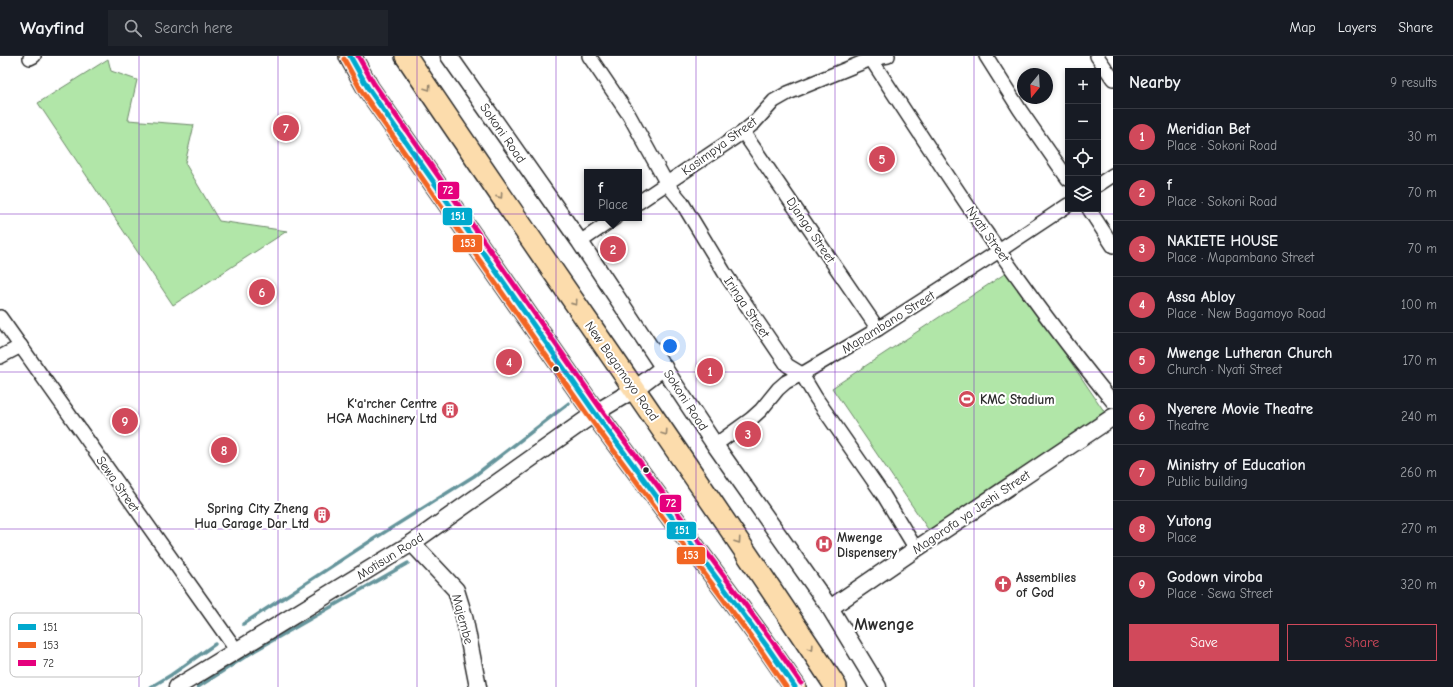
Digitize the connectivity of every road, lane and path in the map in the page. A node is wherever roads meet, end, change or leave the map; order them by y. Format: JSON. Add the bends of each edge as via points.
{"nodes":[{"id":1,"x":350,"y":56,"type":"edge"},
{"id":2,"x":406,"y":56,"type":"edge"},
{"id":3,"x":449,"y":56,"type":"edge"},
{"id":4,"x":589,"y":56,"type":"edge"},
{"id":5,"x":888,"y":56,"type":"edge"},
{"id":6,"x":986,"y":56,"type":"edge"},
{"id":7,"x":1097,"y":56,"type":"edge"},
{"id":8,"x":870,"y":59,"type":"junction"},
{"id":9,"x":850,"y":61,"type":"edge"},
{"id":10,"x":1113,"y":79,"type":"edge"},
{"id":11,"x":743,"y":132,"type":"junction"},
{"id":12,"x":1113,"y":174,"type":"edge"},
{"id":13,"x":1066,"y":176,"type":"edge"},
{"id":14,"x":1101,"y":183,"type":"edge"},
{"id":15,"x":667,"y":184,"type":"junction"},
{"id":16,"x":642,"y":200,"type":"edge"},
{"id":17,"x":1065,"y":207,"type":"edge"},
{"id":18,"x":1091,"y":212,"type":"edge"},
{"id":19,"x":611,"y":221,"type":"edge"},
{"id":20,"x":580,"y":242,"type":"junction"},
{"id":21,"x":1113,"y":246,"type":"edge"},
{"id":22,"x":1000,"y":251,"type":"junction"},
{"id":23,"x":0,"y":317,"type":"edge"},
{"id":24,"x":878,"y":329,"type":"junction"},
{"id":25,"x":21,"y":346,"type":"junction"},
{"id":26,"x":0,"y":357,"type":"edge"},
{"id":27,"x":664,"y":367,"type":"junction"},
{"id":28,"x":802,"y":374,"type":"junction"},
{"id":29,"x":635,"y":389,"type":"junction"},
{"id":30,"x":1113,"y":402,"type":"edge"},
{"id":31,"x":595,"y":413,"type":"junction"},
{"id":32,"x":1113,"y":417,"type":"edge"},
{"id":33,"x":715,"y":445,"type":"junction"},
{"id":34,"x":412,"y":543,"type":"junction"},
{"id":35,"x":916,"y":549,"type":"junction"},
{"id":36,"x":830,"y":608,"type":"junction"},
{"id":37,"x":237,"y":651,"type":"junction"},
{"id":38,"x":177,"y":687,"type":"edge"},
{"id":39,"x":478,"y":687,"type":"edge"},
{"id":40,"x":795,"y":687,"type":"edge"},
{"id":41,"x":836,"y":687,"type":"edge"},
{"id":42,"x":878,"y":687,"type":"edge"}],
"edges":[{"from":1,"to":31,"type":"highway","via":[[368,88]]},
{"from":2,"to":29,"type":"highway","name":"New Bagamoyo Road","one_way":true},
{"from":3,"to":20,"type":"street","name":"Sokoni Road"},
{"from":4,"to":15,"type":"street","name":"Iringa Street","via":[[629,115]]},
{"from":5,"to":8,"type":"street","name":"Kasimpya Street"},
{"from":6,"to":13,"type":"street"},
{"from":7,"to":10,"type":"street"},
{"from":8,"to":9,"type":"street","name":"Kasimpya Street"},
{"from":8,"to":22,"type":"street","name":"Nyati Street","via":[[931,153]]},
{"from":9,"to":11,"type":"street","name":"Kasimpya Street","via":[[774,102]]},
{"from":11,"to":15,"type":"street","name":"Kasimpya Street"},
{"from":11,"to":24,"type":"street","name":"Django Street"},
{"from":12,"to":14,"type":"street"},
{"from":15,"to":16,"type":"street","name":"Kasimpya Street"},
{"from":15,"to":28,"type":"street","name":"Iringa Street","via":[[681,201],[724,272],[787,365]]},
{"from":17,"to":22,"type":"street","name":"Mapambano Street"},
{"from":18,"to":21,"type":"street"},
{"from":19,"to":20,"type":"street"},
{"from":20,"to":27,"type":"street","name":"Sokoni Road"},
{"from":22,"to":24,"type":"street","name":"Mapambano Street"},
{"from":22,"to":30,"type":"street","name":"Nyati Street"},
{"from":23,"to":25,"type":"street","name":"Sewa Street"},
{"from":24,"to":28,"type":"street","name":"Mapambano Street"},
{"from":25,"to":26,"type":"street"},
{"from":25,"to":37,"type":"street","name":"Sewa Street"},
{"from":27,"to":29,"type":"street","name":"Motisun Road"},
{"from":27,"to":33,"type":"street","name":"Sokoni Road"},
{"from":28,"to":33,"type":"street","name":"Mapambano Street","via":[[782,385],[751,420]]},
{"from":28,"to":35,"type":"street","name":"Iringa Street","via":[[884,496]]},
{"from":29,"to":31,"type":"street","name":"Motisun Road"},
{"from":29,"to":41,"type":"highway","name":"New Bagamoyo Road","one_way":true},
{"from":31,"to":34,"type":"street","name":"Motisun Road"},
{"from":31,"to":40,"type":"highway"},
{"from":32,"to":35,"type":"street","name":"Magorofa ya Jeshi Street"},
{"from":33,"to":36,"type":"street","name":"Sokoni Road"},
{"from":34,"to":37,"type":"street","name":"Motisun Road"},
{"from":34,"to":39,"type":"street","name":"Majembe","via":[[456,590],[464,616]]},
{"from":35,"to":36,"type":"street","name":"Magorofa ya Jeshi Street"},
{"from":36,"to":42,"type":"street","name":"Sokoni Road"},
{"from":37,"to":38,"type":"street","name":"Motisun Road"}]}
